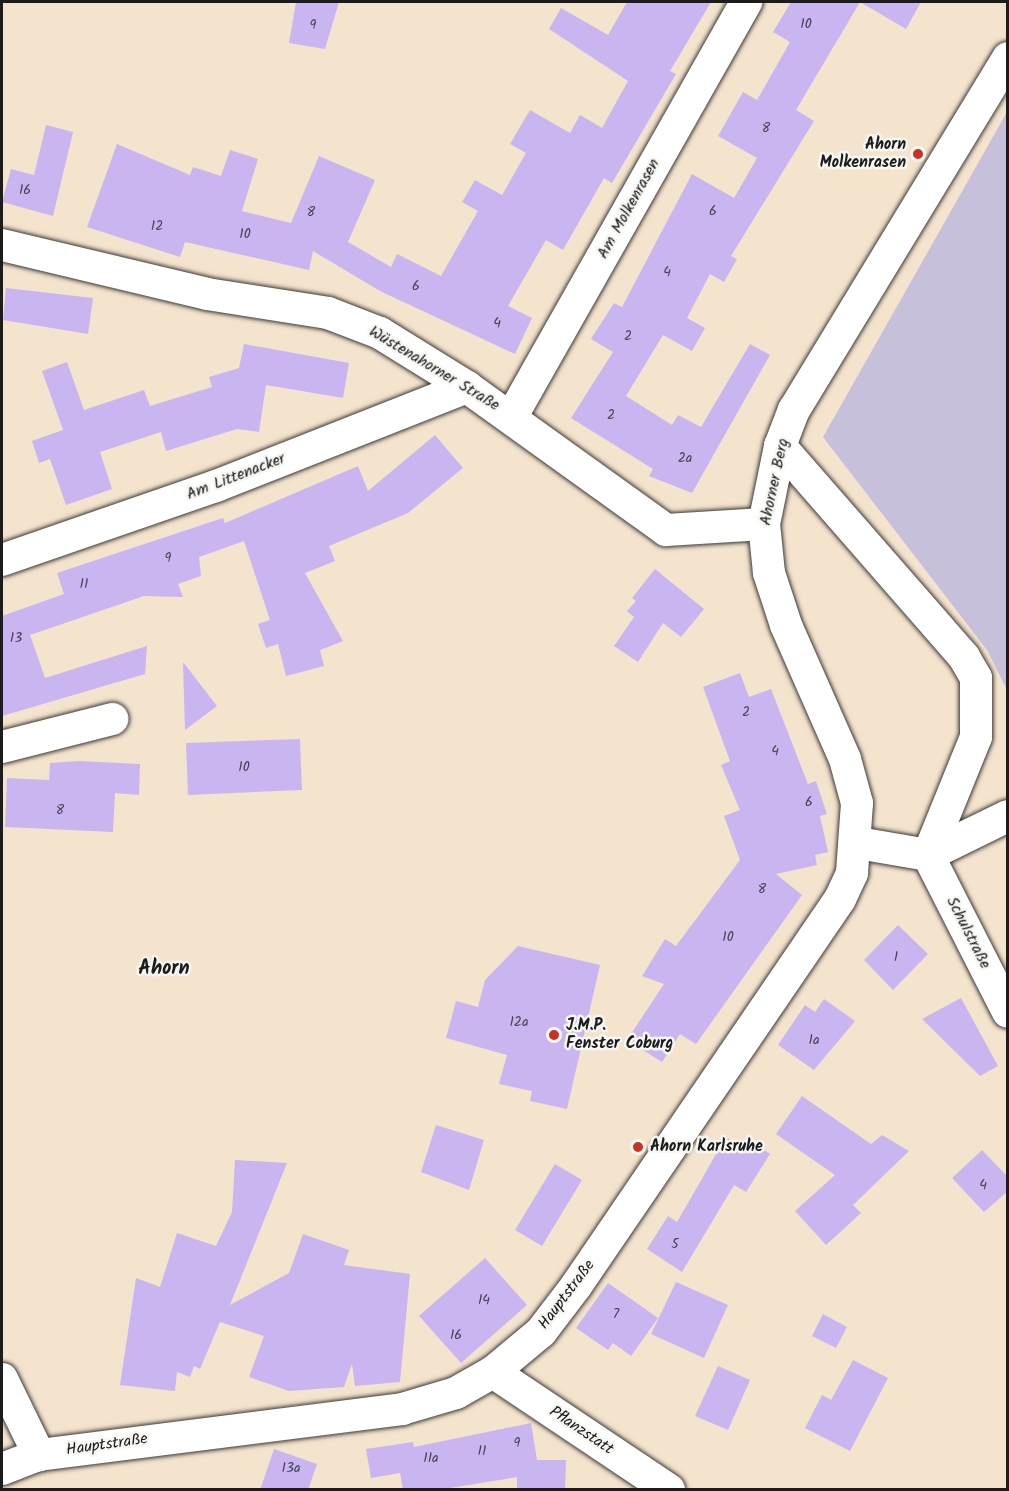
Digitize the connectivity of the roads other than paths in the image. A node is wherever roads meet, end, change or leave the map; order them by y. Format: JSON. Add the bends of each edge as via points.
{"nodes":[{"id":1,"x":746,"y":2,"type":"edge"},
{"id":2,"x":1008,"y":58,"type":"edge"},
{"id":3,"x":2,"y":245,"type":"edge"},
{"id":4,"x":467,"y":387,"type":"junction"},
{"id":5,"x":512,"y":416,"type":"junction"},
{"id":6,"x":780,"y":446,"type":"junction"},
{"id":7,"x":764,"y":524,"type":"junction"},
{"id":8,"x":2,"y":560,"type":"edge"},
{"id":9,"x":112,"y":719,"type":"dead end"},
{"id":10,"x":2,"y":747,"type":"edge"},
{"id":11,"x":1008,"y":816,"type":"edge"},
{"id":12,"x":858,"y":843,"type":"junction"},
{"id":13,"x":928,"y":855,"type":"junction"},
{"id":14,"x":1008,"y":1012,"type":"edge"},
{"id":15,"x":493,"y":1372,"type":"junction"},
{"id":16,"x":2,"y":1379,"type":"edge"},
{"id":17,"x":39,"y":1455,"type":"junction"},
{"id":18,"x":2,"y":1469,"type":"edge"},
{"id":19,"x":669,"y":1490,"type":"edge"}],
"edges":[{"from":1,"to":5,"type":"street","name":"Am Molkenrasen"},
{"from":2,"to":6,"type":"street","name":"Ahorner Berg","via":[[794,410]]},
{"from":3,"to":4,"type":"street","name":"Wüstenahorner Straße","via":[[207,294],[328,313],[380,333]]},
{"from":4,"to":5,"type":"street","name":"Wüstenahorner Straße"},
{"from":4,"to":8,"type":"street","name":"Am Littenacker","via":[[216,486]]},
{"from":5,"to":7,"type":"street","name":"Wüstenahorner Straße","via":[[641,517],[666,530]]},
{"from":6,"to":7,"type":"street","name":"Ahorner Berg"},
{"from":6,"to":13,"type":"street","via":[[964,657],[976,678],[976,737]]},
{"from":7,"to":12,"type":"street","name":"Ahorner Berg","via":[[769,573],[786,625],[845,759],[857,803]]},
{"from":9,"to":10,"type":"street"},
{"from":11,"to":13,"type":"street"},
{"from":12,"to":13,"type":"street"},
{"from":12,"to":15,"type":"street","name":"Hauptstraße","via":[[840,899],[576,1287],[541,1332]]},
{"from":13,"to":14,"type":"street","name":"Schulstraße"},
{"from":15,"to":17,"type":"street","name":"Hauptstraße","via":[[456,1393],[402,1409]]},
{"from":15,"to":19,"type":"street","name":"Pflanzstatt"},
{"from":16,"to":17,"type":"street"},
{"from":17,"to":18,"type":"street","name":"Hauptstraße"}]}
